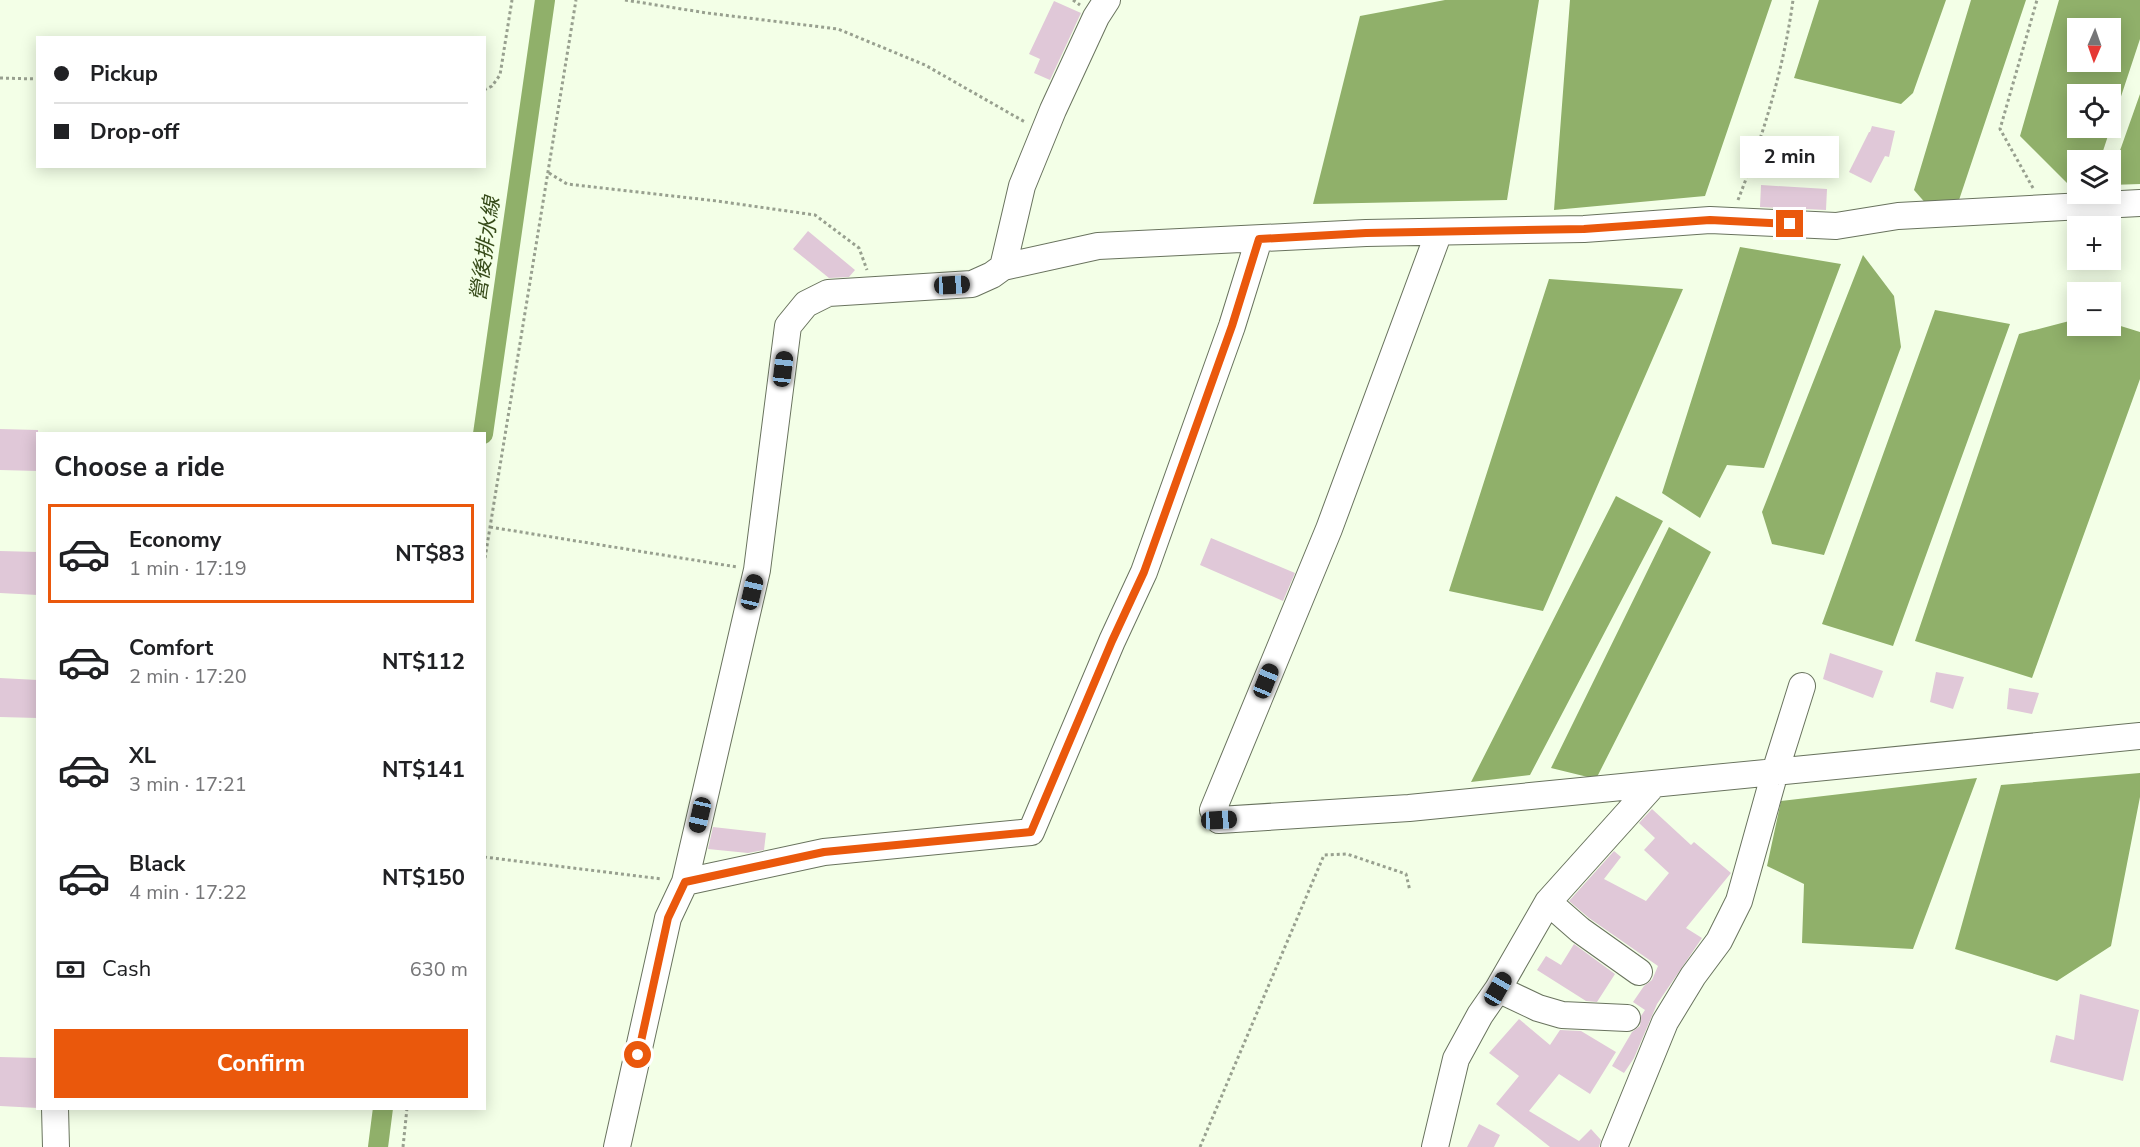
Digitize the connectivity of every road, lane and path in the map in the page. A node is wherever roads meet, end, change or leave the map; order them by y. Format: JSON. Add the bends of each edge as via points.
{"nodes":[{"id":1,"x":512,"y":0,"type":"edge"},
{"id":2,"x":576,"y":0,"type":"edge"},
{"id":3,"x":625,"y":0,"type":"edge"},
{"id":4,"x":1107,"y":0,"type":"edge"},
{"id":5,"x":1793,"y":0,"type":"edge"},
{"id":6,"x":2037,"y":0,"type":"edge"},
{"id":7,"x":0,"y":78,"type":"edge"},
{"id":8,"x":36,"y":79,"type":"edge"},
{"id":9,"x":486,"y":89,"type":"edge"},
{"id":10,"x":1044,"y":133,"type":"junction"},
{"id":11,"x":549,"y":174,"type":"junction"},
{"id":12,"x":1738,"y":202,"type":"dead end"},
{"id":13,"x":2140,"y":203,"type":"edge"},
{"id":14,"x":2044,"y":208,"type":"junction"},
{"id":15,"x":1439,"y":232,"type":"junction"},
{"id":16,"x":1259,"y":239,"type":"junction"},
{"id":17,"x":1004,"y":267,"type":"junction"},
{"id":18,"x":874,"y":290,"type":"junction"},
{"id":19,"x":490,"y":527,"type":"junction"},
{"id":20,"x":486,"y":552,"type":"edge"},
{"id":21,"x":757,"y":570,"type":"junction"},
{"id":22,"x":1802,"y":686,"type":"dead end"},
{"id":23,"x":2140,"y":736,"type":"edge"},
{"id":24,"x":1774,"y":772,"type":"junction"},
{"id":25,"x":1654,"y":784,"type":"junction"},
{"id":26,"x":486,"y":857,"type":"edge"},
{"id":27,"x":685,"y":882,"type":"junction"},
{"id":28,"x":1410,"y":891,"type":"dead end"},
{"id":29,"x":1548,"y":902,"type":"junction"},
{"id":30,"x":1639,"y":972,"type":"dead end"},
{"id":31,"x":1498,"y":989,"type":"junction"},
{"id":32,"x":1627,"y":1018,"type":"dead end"},
{"id":33,"x":55,"y":1110,"type":"edge"},
{"id":34,"x":407,"y":1110,"type":"edge"},
{"id":35,"x":56,"y":1146,"type":"edge"},
{"id":36,"x":403,"y":1147,"type":"edge"},
{"id":37,"x":617,"y":1147,"type":"edge"},
{"id":38,"x":1200,"y":1147,"type":"edge"},
{"id":39,"x":1435,"y":1147,"type":"edge"},
{"id":40,"x":1614,"y":1147,"type":"edge"}],
"edges":[{"from":1,"to":9,"type":"path","via":[[500,75]]},
{"from":2,"to":11,"type":"path"},
{"from":3,"to":10,"type":"path","via":[[838,29],[925,65]]},
{"from":4,"to":10,"type":"lane"},
{"from":5,"to":12,"type":"path","via":[[1765,124]]},
{"from":6,"to":14,"type":"path","via":[[2000,129]]},
{"from":7,"to":8,"type":"path"},
{"from":10,"to":17,"type":"lane","via":[[1022,186]]},
{"from":11,"to":18,"type":"path","via":[[567,184],[814,215],[859,248]]},
{"from":11,"to":19,"type":"path"},
{"from":13,"to":14,"type":"lane"},
{"from":14,"to":15,"type":"lane","via":[[1898,216],[1836,226],[1710,220],[1584,229]]},
{"from":15,"to":16,"type":"lane"},
{"from":15,"to":25,"type":"lane","via":[[1329,529],[1213,810],[1219,820],[1331,814]]},
{"from":16,"to":17,"type":"lane","via":[[1098,246]]},
{"from":16,"to":27,"type":"lane","via":[[1144,572],[1031,832],[824,852]]},
{"from":17,"to":18,"type":"lane","via":[[972,284]]},
{"from":18,"to":21,"type":"lane","via":[[828,293],[806,304],[788,326]]},
{"from":19,"to":20,"type":"path"},
{"from":19,"to":21,"type":"path"},
{"from":21,"to":27,"type":"lane"},
{"from":22,"to":24,"type":"lane"},
{"from":23,"to":24,"type":"lane"},
{"from":24,"to":25,"type":"lane"},
{"from":24,"to":40,"type":"lane","via":[[1739,900],[1719,941],[1665,1022]]},
{"from":25,"to":29,"type":"lane"},
{"from":26,"to":27,"type":"path"},
{"from":27,"to":37,"type":"lane","via":[[668,918]]},
{"from":28,"to":38,"type":"path","via":[[1406,874],[1347,854],[1324,855]]},
{"from":29,"to":30,"type":"lane"},
{"from":29,"to":31,"type":"lane"},
{"from":31,"to":32,"type":"lane","via":[[1562,1015]]},
{"from":31,"to":39,"type":"lane","via":[[1456,1059]]},
{"from":33,"to":35,"type":"lane"},
{"from":34,"to":36,"type":"path"}]}
